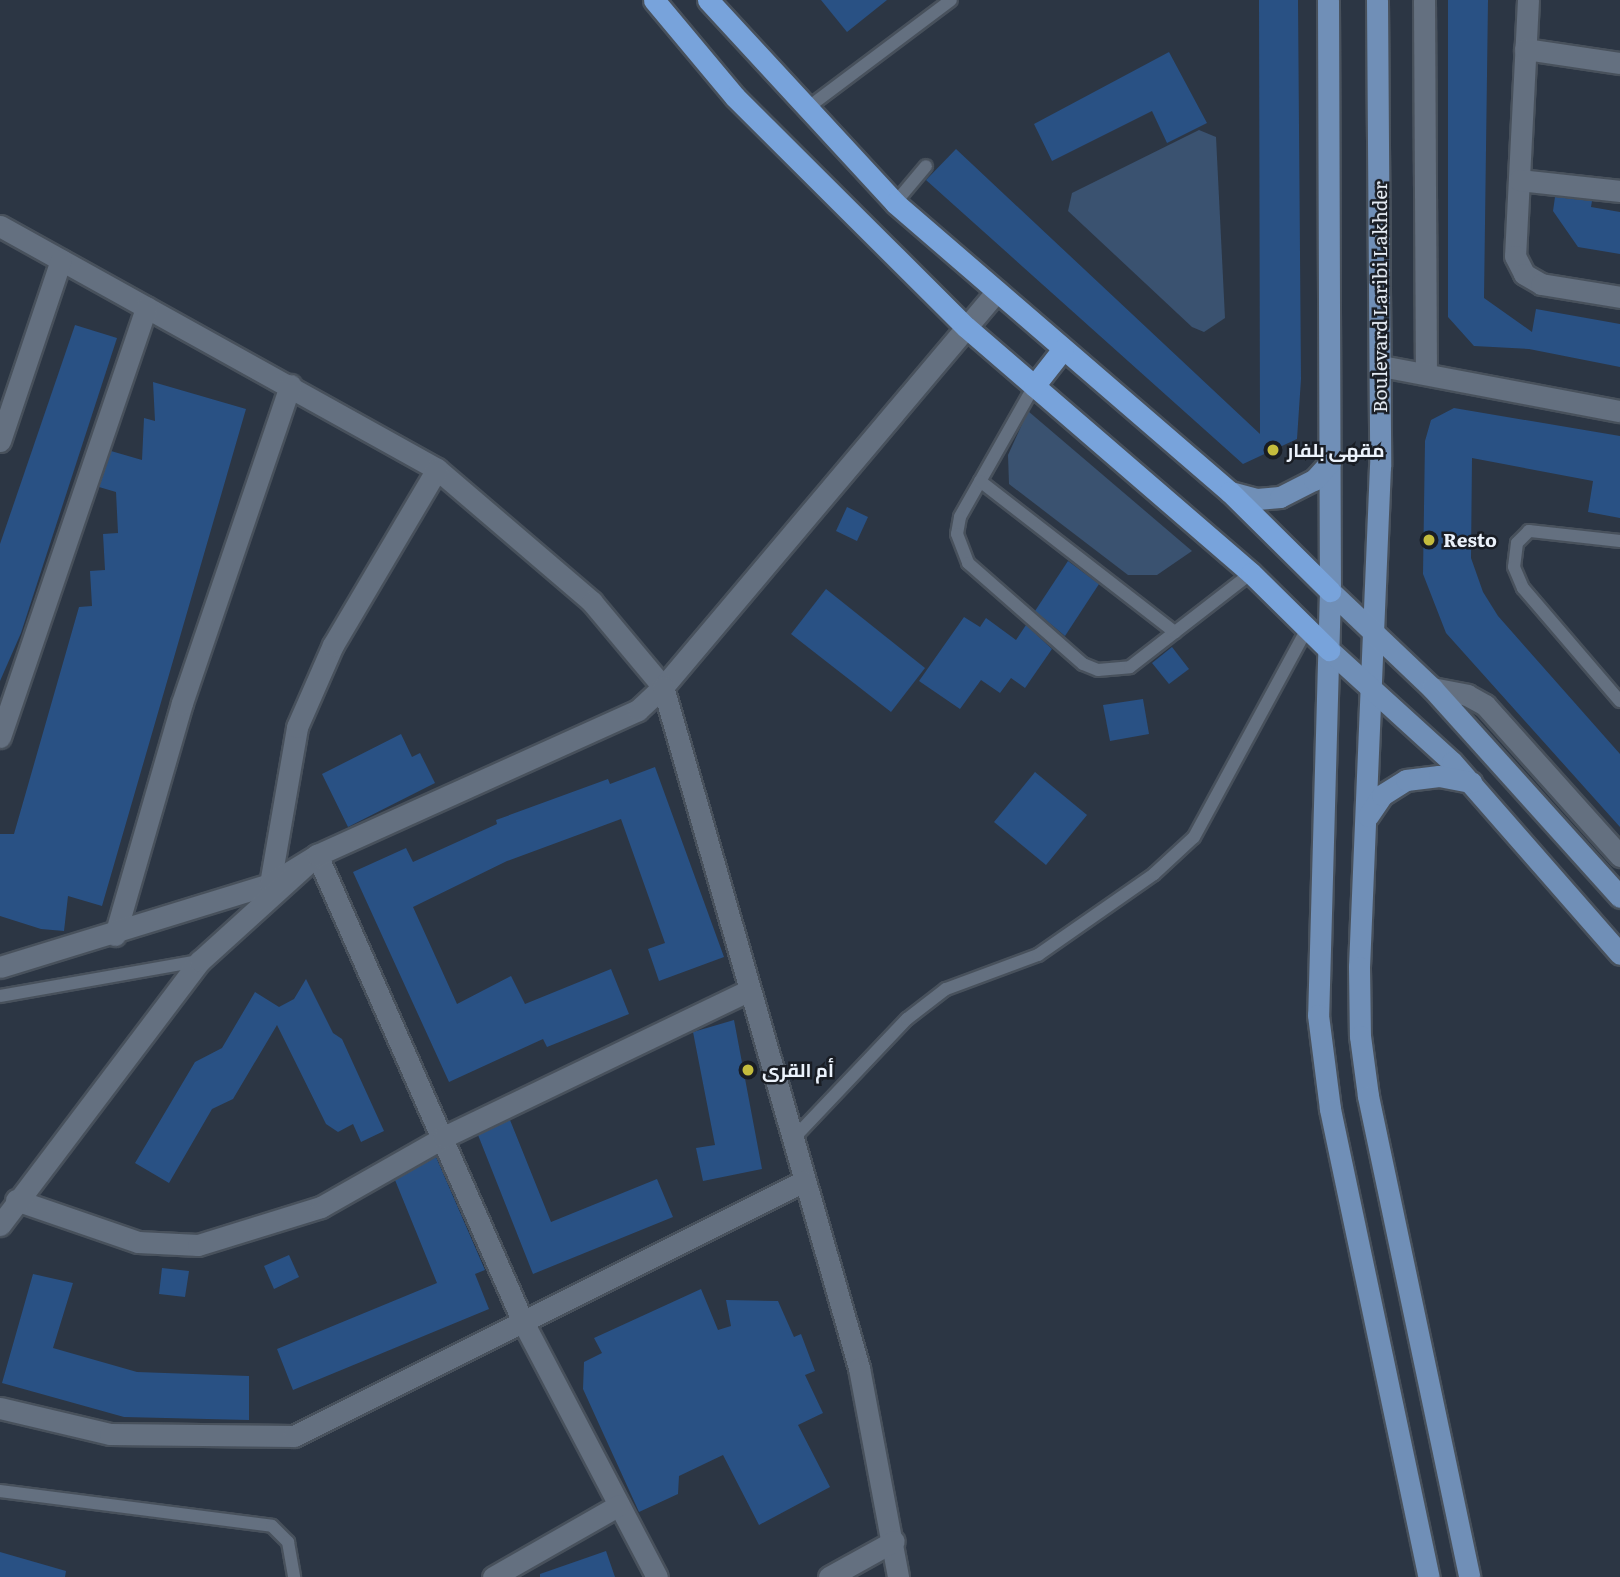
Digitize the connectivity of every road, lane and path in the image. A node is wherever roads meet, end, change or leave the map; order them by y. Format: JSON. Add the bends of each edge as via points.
{"nodes":[{"id":1,"x":708,"y":0,"type":"edge"},
{"id":2,"x":951,"y":0,"type":"edge"},
{"id":3,"x":1328,"y":0,"type":"edge"},
{"id":4,"x":1377,"y":0,"type":"edge"},
{"id":5,"x":1424,"y":0,"type":"edge"},
{"id":6,"x":1528,"y":0,"type":"edge"},
{"id":7,"x":659,"y":2,"type":"edge"},
{"id":8,"x":1525,"y":49,"type":"junction"},
{"id":9,"x":1620,"y":63,"type":"edge"},
{"id":10,"x":806,"y":109,"type":"junction"},
{"id":11,"x":926,"y":166,"type":"dead end"},
{"id":12,"x":1519,"y":180,"type":"junction"},
{"id":13,"x":1620,"y":191,"type":"edge"},
{"id":14,"x":895,"y":203,"type":"junction"},
{"id":15,"x":0,"y":226,"type":"edge"},
{"id":16,"x":61,"y":260,"type":"junction"},
{"id":17,"x":997,"y":291,"type":"junction"},
{"id":18,"x":1620,"y":297,"type":"edge"},
{"id":19,"x":146,"y":307,"type":"junction"},
{"id":20,"x":965,"y":327,"type":"junction"},
{"id":21,"x":1063,"y":349,"type":"junction"},
{"id":22,"x":1381,"y":366,"type":"junction"},
{"id":23,"x":1426,"y":373,"type":"junction"},
{"id":24,"x":290,"y":385,"type":"junction"},
{"id":25,"x":1034,"y":386,"type":"junction"},
{"id":26,"x":1620,"y":411,"type":"edge"},
{"id":27,"x":0,"y":441,"type":"edge"},
{"id":28,"x":1330,"y":462,"type":"junction"},
{"id":29,"x":437,"y":468,"type":"junction"},
{"id":30,"x":980,"y":481,"type":"junction"},
{"id":31,"x":1230,"y":492,"type":"junction"},
{"id":32,"x":1620,"y":541,"type":"edge"},
{"id":33,"x":1251,"y":573,"type":"junction"},
{"id":34,"x":1330,"y":591,"type":"junction"},
{"id":35,"x":1307,"y":629,"type":"junction"},
{"id":36,"x":1175,"y":632,"type":"junction"},
{"id":37,"x":1376,"y":635,"type":"junction"},
{"id":38,"x":1328,"y":650,"type":"junction"},
{"id":39,"x":663,"y":687,"type":"junction"},
{"id":40,"x":1432,"y":688,"type":"junction"},
{"id":41,"x":1373,"y":690,"type":"junction"},
{"id":42,"x":1620,"y":701,"type":"edge"},
{"id":43,"x":0,"y":737,"type":"edge"},
{"id":44,"x":1471,"y":782,"type":"junction"},
{"id":45,"x":1366,"y":821,"type":"junction"},
{"id":46,"x":317,"y":855,"type":"junction"},
{"id":47,"x":1620,"y":856,"type":"edge"},
{"id":48,"x":270,"y":884,"type":"junction"},
{"id":49,"x":1620,"y":897,"type":"edge"},
{"id":50,"x":115,"y":935,"type":"junction"},
{"id":51,"x":1620,"y":954,"type":"edge"},
{"id":52,"x":200,"y":961,"type":"junction"},
{"id":53,"x":0,"y":967,"type":"edge"},
{"id":54,"x":749,"y":990,"type":"junction"},
{"id":55,"x":0,"y":996,"type":"edge"},
{"id":56,"x":444,"y":1137,"type":"junction"},
{"id":57,"x":792,"y":1140,"type":"junction"},
{"id":58,"x":804,"y":1181,"type":"junction"},
{"id":59,"x":16,"y":1200,"type":"junction"},
{"id":60,"x":0,"y":1225,"type":"edge"},
{"id":61,"x":523,"y":1322,"type":"junction"},
{"id":62,"x":0,"y":1408,"type":"edge"},
{"id":63,"x":0,"y":1491,"type":"edge"},
{"id":64,"x":619,"y":1505,"type":"junction"},
{"id":65,"x":894,"y":1541,"type":"junction"},
{"id":66,"x":294,"y":1577,"type":"edge"},
{"id":67,"x":493,"y":1577,"type":"edge"},
{"id":68,"x":657,"y":1577,"type":"edge"},
{"id":69,"x":829,"y":1577,"type":"edge"},
{"id":70,"x":898,"y":1577,"type":"edge"},
{"id":71,"x":1429,"y":1577,"type":"edge"},
{"id":72,"x":1469,"y":1577,"type":"edge"}],
"edges":[{"from":1,"to":10,"type":"highway"},
{"from":2,"to":10,"type":"lane"},
{"from":3,"to":28,"type":"main road"},
{"from":4,"to":22,"type":"main road","name":"Boulevard Laribi Lakhder"},
{"from":5,"to":23,"type":"street"},
{"from":6,"to":8,"type":"street"},
{"from":7,"to":20,"type":"highway","via":[[735,97]]},
{"from":8,"to":9,"type":"street"},
{"from":8,"to":12,"type":"street"},
{"from":10,"to":14,"type":"highway"},
{"from":11,"to":14,"type":"lane"},
{"from":12,"to":13,"type":"street"},
{"from":12,"to":18,"type":"street","via":[[1515,256],[1524,274],[1541,284]]},
{"from":14,"to":17,"type":"highway"},
{"from":15,"to":16,"type":"street"},
{"from":16,"to":19,"type":"street"},
{"from":16,"to":27,"type":"street"},
{"from":17,"to":20,"type":"street"},
{"from":17,"to":21,"type":"highway"},
{"from":19,"to":24,"type":"street"},
{"from":19,"to":43,"type":"street"},
{"from":20,"to":25,"type":"highway"},
{"from":20,"to":39,"type":"street"},
{"from":21,"to":25,"type":"highway"},
{"from":21,"to":31,"type":"highway"},
{"from":22,"to":23,"type":"street"},
{"from":22,"to":37,"type":"main road","name":"Boulevard Laribi Lakhder"},
{"from":23,"to":26,"type":"street"},
{"from":24,"to":29,"type":"street"},
{"from":24,"to":50,"type":"street","via":[[182,703]]},
{"from":25,"to":30,"type":"lane"},
{"from":25,"to":33,"type":"highway"},
{"from":28,"to":31,"type":"main road","via":[[1305,486],[1280,497],[1257,499]]},
{"from":28,"to":34,"type":"main road"},
{"from":29,"to":39,"type":"street","via":[[592,602]]},
{"from":29,"to":48,"type":"street","via":[[333,645],[297,727]]},
{"from":30,"to":36,"type":"lane"},
{"from":30,"to":36,"type":"lane","via":[[960,517],[957,534],[968,563],[1083,664],[1098,670],[1130,667]]},
{"from":31,"to":34,"type":"highway"},
{"from":32,"to":42,"type":"lane","via":[[1529,531],[1517,543],[1514,567],[1523,588]]},
{"from":33,"to":35,"type":"highway"},
{"from":33,"to":36,"type":"lane"},
{"from":34,"to":37,"type":"main road"},
{"from":34,"to":38,"type":"main road"},
{"from":35,"to":38,"type":"highway"},
{"from":35,"to":57,"type":"lane","via":[[1194,837],[1154,874],[1038,955],[946,989],[907,1019]]},
{"from":37,"to":40,"type":"main road"},
{"from":37,"to":41,"type":"main road","name":"Boulevard Laribi Lakhder"},
{"from":38,"to":41,"type":"main road"},
{"from":38,"to":71,"type":"main road","via":[[1318,1015],[1333,1123]]},
{"from":39,"to":46,"type":"street","via":[[638,710]]},
{"from":39,"to":54,"type":"street"},
{"from":40,"to":47,"type":"street","via":[[1467,695],[1485,705]]},
{"from":40,"to":49,"type":"main road"},
{"from":41,"to":44,"type":"main road"},
{"from":41,"to":45,"type":"main road","name":"Boulevard Laribi Lakhder"},
{"from":44,"to":45,"type":"main road","via":[[1439,776],[1406,780],[1382,795]]},
{"from":44,"to":51,"type":"main road"},
{"from":45,"to":72,"type":"main road","name":"Boulevard Laribi Lakhder","via":[[1359,967],[1361,1048]]},
{"from":46,"to":48,"type":"street"},
{"from":46,"to":52,"type":"street"},
{"from":46,"to":56,"type":"street"},
{"from":48,"to":50,"type":"street"},
{"from":50,"to":53,"type":"street"},
{"from":52,"to":55,"type":"lane"},
{"from":52,"to":59,"type":"street"},
{"from":54,"to":56,"type":"street"},
{"from":54,"to":57,"type":"street"},
{"from":56,"to":59,"type":"street","via":[[320,1207],[198,1245],[138,1242]]},
{"from":56,"to":61,"type":"street"},
{"from":57,"to":58,"type":"street"},
{"from":58,"to":61,"type":"street"},
{"from":58,"to":65,"type":"street","via":[[859,1368]]},
{"from":59,"to":60,"type":"street"},
{"from":61,"to":62,"type":"street","via":[[294,1436],[110,1434]]},
{"from":61,"to":64,"type":"street"},
{"from":63,"to":66,"type":"lane","via":[[272,1526],[288,1542]]},
{"from":64,"to":67,"type":"street"},
{"from":64,"to":68,"type":"street"},
{"from":65,"to":69,"type":"street"},
{"from":65,"to":70,"type":"street"}]}
